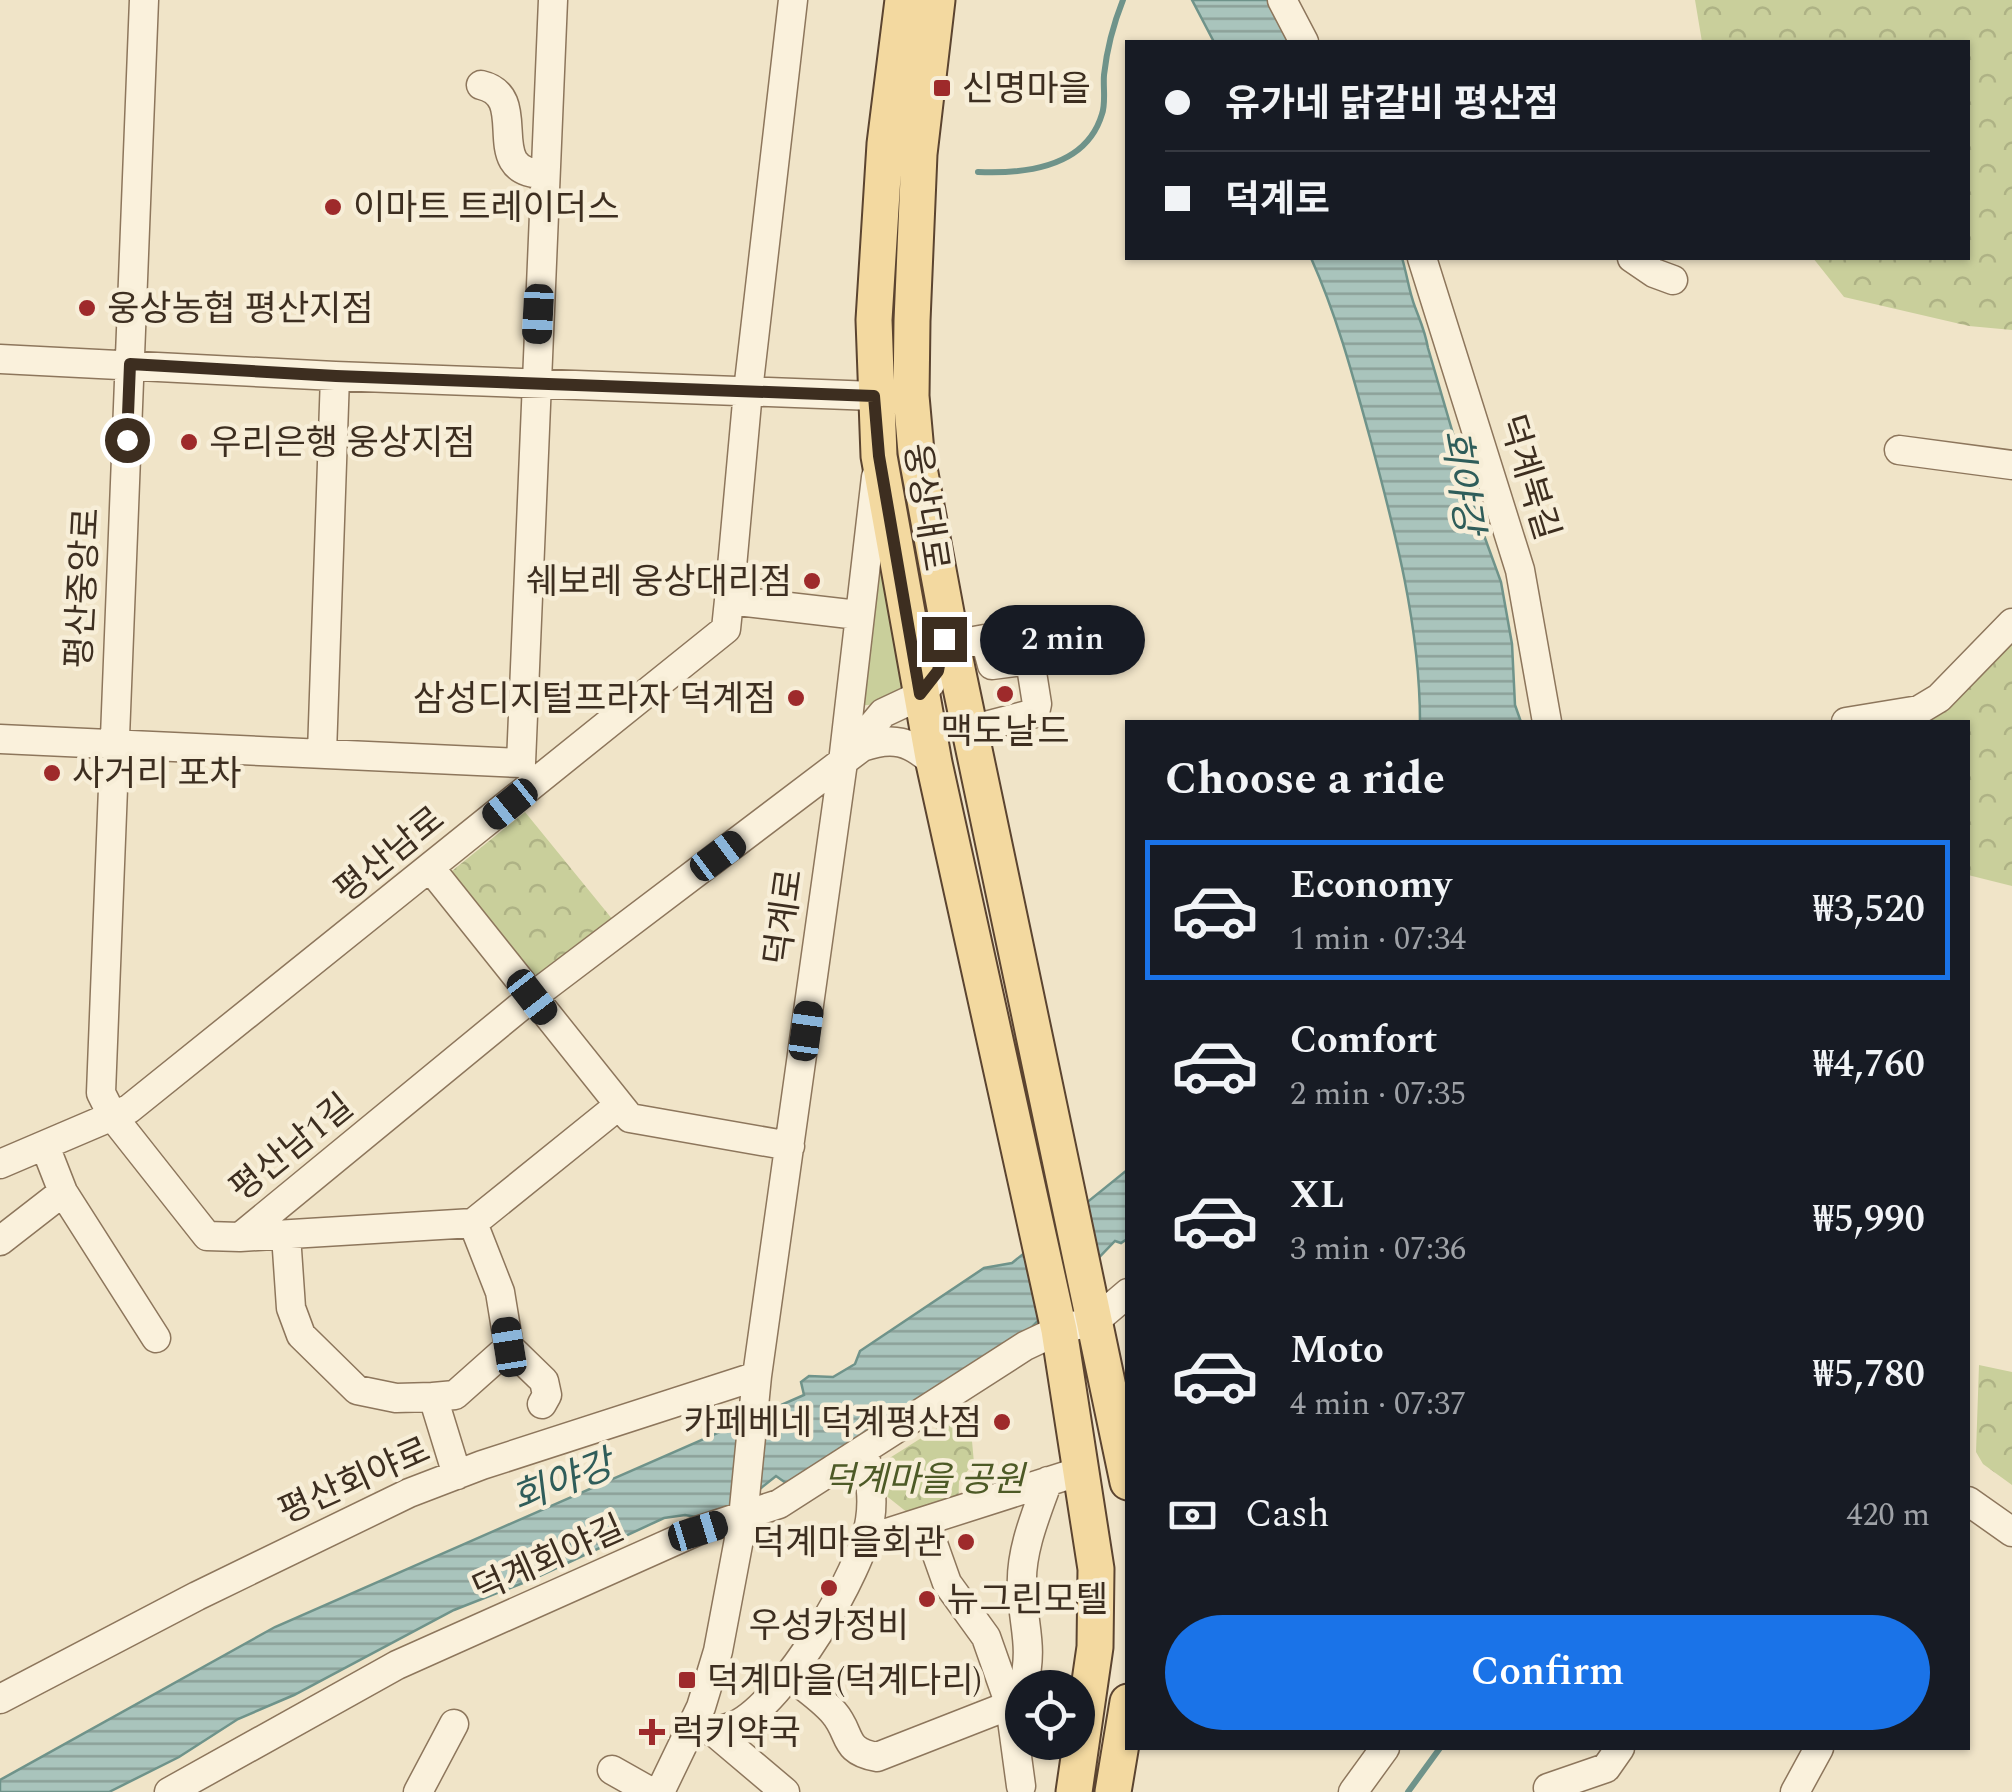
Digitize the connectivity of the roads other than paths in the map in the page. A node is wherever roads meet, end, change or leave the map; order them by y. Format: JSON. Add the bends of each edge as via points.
{"nodes":[{"id":1,"x":144,"y":0,"type":"edge"},
{"id":2,"x":552,"y":0,"type":"edge"},
{"id":3,"x":793,"y":0,"type":"edge"},
{"id":4,"x":903,"y":0,"type":"edge"},
{"id":5,"x":937,"y":0,"type":"edge"},
{"id":6,"x":1282,"y":0,"type":"edge"},
{"id":7,"x":1303,"y":40,"type":"edge"},
{"id":8,"x":481,"y":85,"type":"dead end"},
{"id":9,"x":545,"y":174,"type":"junction"},
{"id":10,"x":1423,"y":260,"type":"edge"},
{"id":11,"x":1635,"y":260,"type":"edge"},
{"id":12,"x":1673,"y":280,"type":"dead end"},
{"id":13,"x":0,"y":358,"type":"edge"},
{"id":14,"x":130,"y":364,"type":"junction"},
{"id":15,"x":336,"y":376,"type":"junction"},
{"id":16,"x":534,"y":385,"type":"junction"},
{"id":17,"x":748,"y":391,"type":"junction"},
{"id":18,"x":874,"y":396,"type":"junction"},
{"id":19,"x":911,"y":396,"type":"junction"},
{"id":20,"x":1899,"y":450,"type":"dead end"},
{"id":21,"x":879,"y":456,"type":"junction"},
{"id":22,"x":2012,"y":465,"type":"edge"},
{"id":23,"x":729,"y":600,"type":"junction"},
{"id":24,"x":858,"y":615,"type":"junction"},
{"id":25,"x":2012,"y":624,"type":"edge"},
{"id":26,"x":949,"y":630,"type":"junction"},
{"id":27,"x":920,"y":694,"type":"junction"},
{"id":28,"x":1547,"y":720,"type":"edge"},
{"id":29,"x":1858,"y":720,"type":"edge"},
{"id":30,"x":970,"y":730,"type":"junction"},
{"id":31,"x":0,"y":739,"type":"edge"},
{"id":32,"x":113,"y":745,"type":"junction"},
{"id":33,"x":322,"y":753,"type":"junction"},
{"id":34,"x":843,"y":762,"type":"junction"},
{"id":35,"x":934,"y":762,"type":"junction"},
{"id":36,"x":529,"y":773,"type":"junction"},
{"id":37,"x":431,"y":869,"type":"junction"},
{"id":38,"x":532,"y":997,"type":"junction"},
{"id":39,"x":618,"y":1106,"type":"junction"},
{"id":40,"x":113,"y":1117,"type":"junction"},
{"id":41,"x":45,"y":1146,"type":"junction"},
{"id":42,"x":790,"y":1146,"type":"junction"},
{"id":43,"x":0,"y":1164,"type":"edge"},
{"id":44,"x":63,"y":1192,"type":"junction"},
{"id":45,"x":473,"y":1223,"type":"junction"},
{"id":46,"x":286,"y":1234,"type":"junction"},
{"id":47,"x":240,"y":1238,"type":"junction"},
{"id":48,"x":0,"y":1241,"type":"edge"},
{"id":49,"x":1125,"y":1294,"type":"edge"},
{"id":50,"x":1092,"y":1303,"type":"junction"},
{"id":51,"x":1057,"y":1322,"type":"junction"},
{"id":52,"x":156,"y":1338,"type":"dead end"},
{"id":53,"x":509,"y":1347,"type":"junction"},
{"id":54,"x":756,"y":1383,"type":"junction"},
{"id":55,"x":433,"y":1396,"type":"junction"},
{"id":56,"x":542,"y":1404,"type":"dead end"},
{"id":57,"x":864,"y":1451,"type":"junction"},
{"id":58,"x":1125,"y":1467,"type":"edge"},
{"id":59,"x":456,"y":1475,"type":"junction"},
{"id":60,"x":1065,"y":1476,"type":"junction"},
{"id":61,"x":1970,"y":1501,"type":"edge"},
{"id":62,"x":744,"y":1511,"type":"junction"},
{"id":63,"x":924,"y":1521,"type":"junction"},
{"id":64,"x":2012,"y":1532,"type":"edge"},
{"id":65,"x":866,"y":1540,"type":"junction"},
{"id":66,"x":1005,"y":1670,"type":"edge"},
{"id":67,"x":1027,"y":1670,"type":"edge"},
{"id":68,"x":789,"y":1675,"type":"junction"},
{"id":69,"x":0,"y":1698,"type":"edge"},
{"id":70,"x":1005,"y":1700,"type":"edge"},
{"id":71,"x":1125,"y":1720,"type":"edge"},
{"id":72,"x":454,"y":1724,"type":"dead end"},
{"id":73,"x":702,"y":1730,"type":"junction"},
{"id":74,"x":1384,"y":1750,"type":"edge"},
{"id":75,"x":1619,"y":1750,"type":"edge"},
{"id":76,"x":1819,"y":1750,"type":"edge"},
{"id":77,"x":1020,"y":1760,"type":"edge"},
{"id":78,"x":612,"y":1770,"type":"dead end"},
{"id":79,"x":1548,"y":1788,"type":"dead end"},
{"id":80,"x":1021,"y":1790,"type":"edge"},
{"id":81,"x":169,"y":1792,"type":"edge"},
{"id":82,"x":418,"y":1792,"type":"edge"},
{"id":83,"x":651,"y":1792,"type":"edge"},
{"id":84,"x":660,"y":1792,"type":"edge"},
{"id":85,"x":786,"y":1792,"type":"edge"},
{"id":86,"x":1074,"y":1792,"type":"edge"},
{"id":87,"x":1113,"y":1792,"type":"edge"},
{"id":88,"x":1353,"y":1792,"type":"edge"},
{"id":89,"x":1795,"y":1792,"type":"edge"}],
"edges":[{"from":1,"to":14,"type":"street","name":"평산중앙로"},
{"from":2,"to":9,"type":"street"},
{"from":3,"to":17,"type":"street","name":"평산남로"},
{"from":4,"to":18,"type":"main road","via":[[885,144]]},
{"from":5,"to":19,"type":"main road","name":"웅상대로","via":[[919,154]]},
{"from":6,"to":7,"type":"street"},
{"from":8,"to":9,"type":"street","via":[[499,93],[507,106],[510,155],[524,170]]},
{"from":9,"to":16,"type":"street"},
{"from":10,"to":28,"type":"street","name":"덕계북길","via":[[1520,570]]},
{"from":11,"to":12,"type":"street"},
{"from":13,"to":14,"type":"street"},
{"from":14,"to":15,"type":"street"},
{"from":14,"to":32,"type":"street","name":"평산중앙로"},
{"from":15,"to":16,"type":"street"},
{"from":15,"to":33,"type":"street"},
{"from":16,"to":17,"type":"street"},
{"from":16,"to":36,"type":"street"},
{"from":17,"to":18,"type":"street"},
{"from":17,"to":23,"type":"street","name":"평산남로"},
{"from":18,"to":19,"type":"main road"},
{"from":18,"to":21,"type":"main road"},
{"from":19,"to":26,"type":"main road","name":"웅상대로"},
{"from":20,"to":22,"type":"street"},
{"from":21,"to":24,"type":"street","name":"덕계로"},
{"from":21,"to":27,"type":"main road"},
{"from":23,"to":24,"type":"street"},
{"from":23,"to":36,"type":"street","name":"평산남로","via":[[726,629]]},
{"from":24,"to":34,"type":"street","name":"덕계로"},
{"from":25,"to":29,"type":"street","via":[[1939,698],[1918,710]]},
{"from":26,"to":27,"type":"street","via":[[938,671]]},
{"from":26,"to":30,"type":"main road","name":"웅상대로"},
{"from":26,"to":30,"type":"street","via":[[985,639],[992,665],[1030,660],[1035,712]]},
{"from":27,"to":34,"type":"street","via":[[883,714]]},
{"from":27,"to":35,"type":"main road"},
{"from":30,"to":50,"type":"main road","name":"웅상대로"},
{"from":31,"to":32,"type":"street"},
{"from":32,"to":33,"type":"street"},
{"from":32,"to":40,"type":"street","name":"평산중앙로","via":[[101,1093]]},
{"from":33,"to":36,"type":"street"},
{"from":34,"to":35,"type":"street","via":[[862,747],[897,740]]},
{"from":34,"to":38,"type":"street","name":"평산남1길"},
{"from":34,"to":42,"type":"street","name":"덕계로"},
{"from":35,"to":51,"type":"main road"},
{"from":36,"to":37,"type":"street","name":"평산남로"},
{"from":37,"to":38,"type":"street"},
{"from":37,"to":40,"type":"street","name":"평산남로"},
{"from":38,"to":39,"type":"street"},
{"from":38,"to":47,"type":"street","name":"평산남1길"},
{"from":39,"to":42,"type":"street","via":[[630,1118]]},
{"from":39,"to":45,"type":"street"},
{"from":40,"to":41,"type":"street","name":"평산남로"},
{"from":40,"to":47,"type":"street","name":"평산남1길","via":[[207,1236]]},
{"from":41,"to":43,"type":"street","name":"평산남로"},
{"from":41,"to":44,"type":"street"},
{"from":42,"to":54,"type":"street","name":"덕계로"},
{"from":44,"to":48,"type":"street"},
{"from":44,"to":52,"type":"street"},
{"from":45,"to":46,"type":"street"},
{"from":45,"to":53,"type":"street","via":[[500,1292]]},
{"from":46,"to":47,"type":"street"},
{"from":46,"to":55,"type":"street","via":[[290,1308],[300,1335],[357,1390]]},
{"from":49,"to":50,"type":"street"},
{"from":50,"to":51,"type":"street","name":"덕계회야길"},
{"from":50,"to":58,"type":"main road"},
{"from":51,"to":57,"type":"street","name":"덕계회야길"},
{"from":51,"to":60,"type":"main road"},
{"from":53,"to":55,"type":"street","via":[[455,1395]]},
{"from":53,"to":56,"type":"street","via":[[544,1381]]},
{"from":54,"to":59,"type":"street","name":"평산회야로"},
{"from":54,"to":62,"type":"street","name":"덕계로"},
{"from":55,"to":59,"type":"street"},
{"from":57,"to":62,"type":"street","name":"덕계회야길","via":[[779,1504]]},
{"from":57,"to":65,"type":"street","via":[[873,1492]]},
{"from":59,"to":69,"type":"street","name":"평산회야로","via":[[332,1528]]},
{"from":60,"to":63,"type":"street"},
{"from":60,"to":67,"type":"street","via":[[1035,1517],[1021,1584],[1030,1637]]},
{"from":60,"to":86,"type":"main road","via":[[1096,1568],[1095,1647]]},
{"from":61,"to":64,"type":"street"},
{"from":62,"to":73,"type":"street"},
{"from":62,"to":81,"type":"street","name":"덕계회야길","via":[[397,1666]]},
{"from":63,"to":65,"type":"street"},
{"from":63,"to":66,"type":"street","via":[[947,1583]]},
{"from":65,"to":68,"type":"street"},
{"from":68,"to":70,"type":"street","via":[[838,1718],[860,1754],[877,1757]]},
{"from":68,"to":73,"type":"street","via":[[735,1726]]},
{"from":71,"to":87,"type":"main road"},
{"from":72,"to":82,"type":"street"},
{"from":73,"to":84,"type":"street"},
{"from":73,"to":85,"type":"street"},
{"from":74,"to":88,"type":"street"},
{"from":75,"to":79,"type":"street","via":[[1606,1768]]},
{"from":76,"to":89,"type":"street"},
{"from":77,"to":80,"type":"street"},
{"from":78,"to":83,"type":"street"}]}
